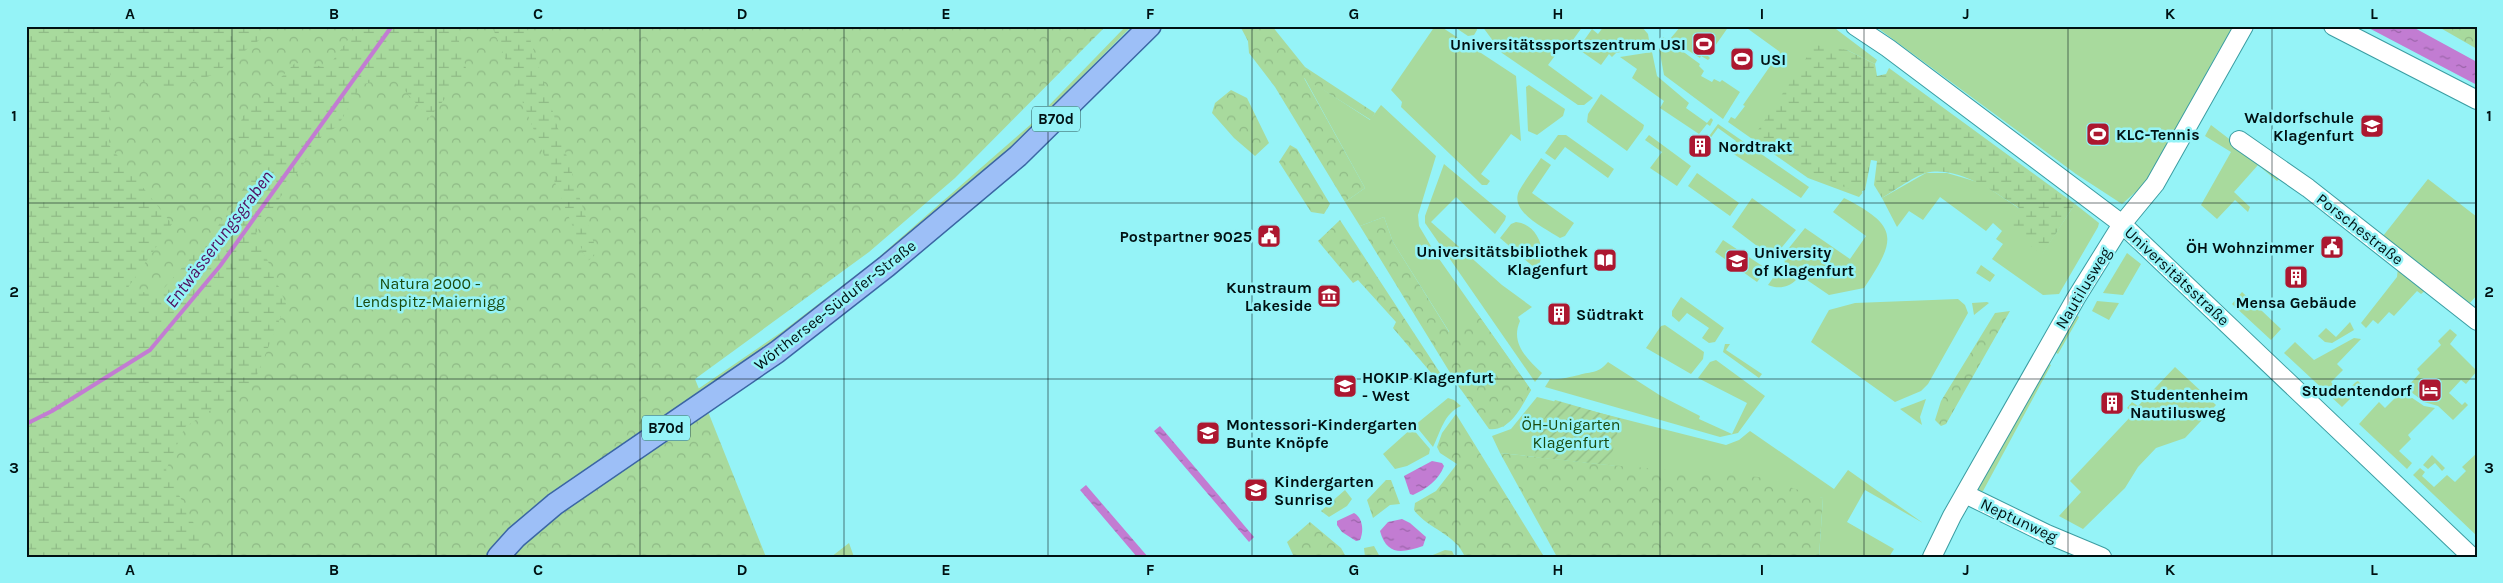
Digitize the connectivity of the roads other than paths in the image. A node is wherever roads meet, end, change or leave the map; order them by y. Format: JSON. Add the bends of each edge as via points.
{"nodes":[{"id":1,"x":1150,"y":26,"type":"edge"},
{"id":2,"x":1855,"y":26,"type":"edge"},
{"id":3,"x":2244,"y":26,"type":"edge"},
{"id":4,"x":2333,"y":26,"type":"edge"},
{"id":5,"x":2477,"y":100,"type":"edge"},
{"id":6,"x":2240,"y":140,"type":"dead end"},
{"id":7,"x":2122,"y":224,"type":"junction"},
{"id":8,"x":2477,"y":321,"type":"edge"},
{"id":9,"x":1965,"y":494,"type":"junction"},
{"id":10,"x":498,"y":557,"type":"edge"},
{"id":11,"x":1932,"y":557,"type":"edge"},
{"id":12,"x":2102,"y":557,"type":"edge"},
{"id":13,"x":2472,"y":557,"type":"edge"}],
"edges":[{"from":1,"to":10,"type":"main road","name":"Wörthersee-Südufer-Straße","number":"B70d","via":[[1018,156],[887,266],[777,352],[555,504]]},
{"from":2,"to":7,"type":"street","name":"Universitätsstraße"},
{"from":3,"to":7,"type":"street","name":"Nautilusweg","via":[[2155,184]]},
{"from":4,"to":5,"type":"street"},
{"from":6,"to":8,"type":"street","name":"Porschestraße","via":[[2308,188]]},
{"from":7,"to":9,"type":"street","name":"Nautilusweg","via":[[2047,347]]},
{"from":7,"to":13,"type":"street","name":"Universitätsstraße"},
{"from":9,"to":11,"type":"street","name":"Nautilusweg"},
{"from":9,"to":12,"type":"street","name":"Neptunweg"}]}
